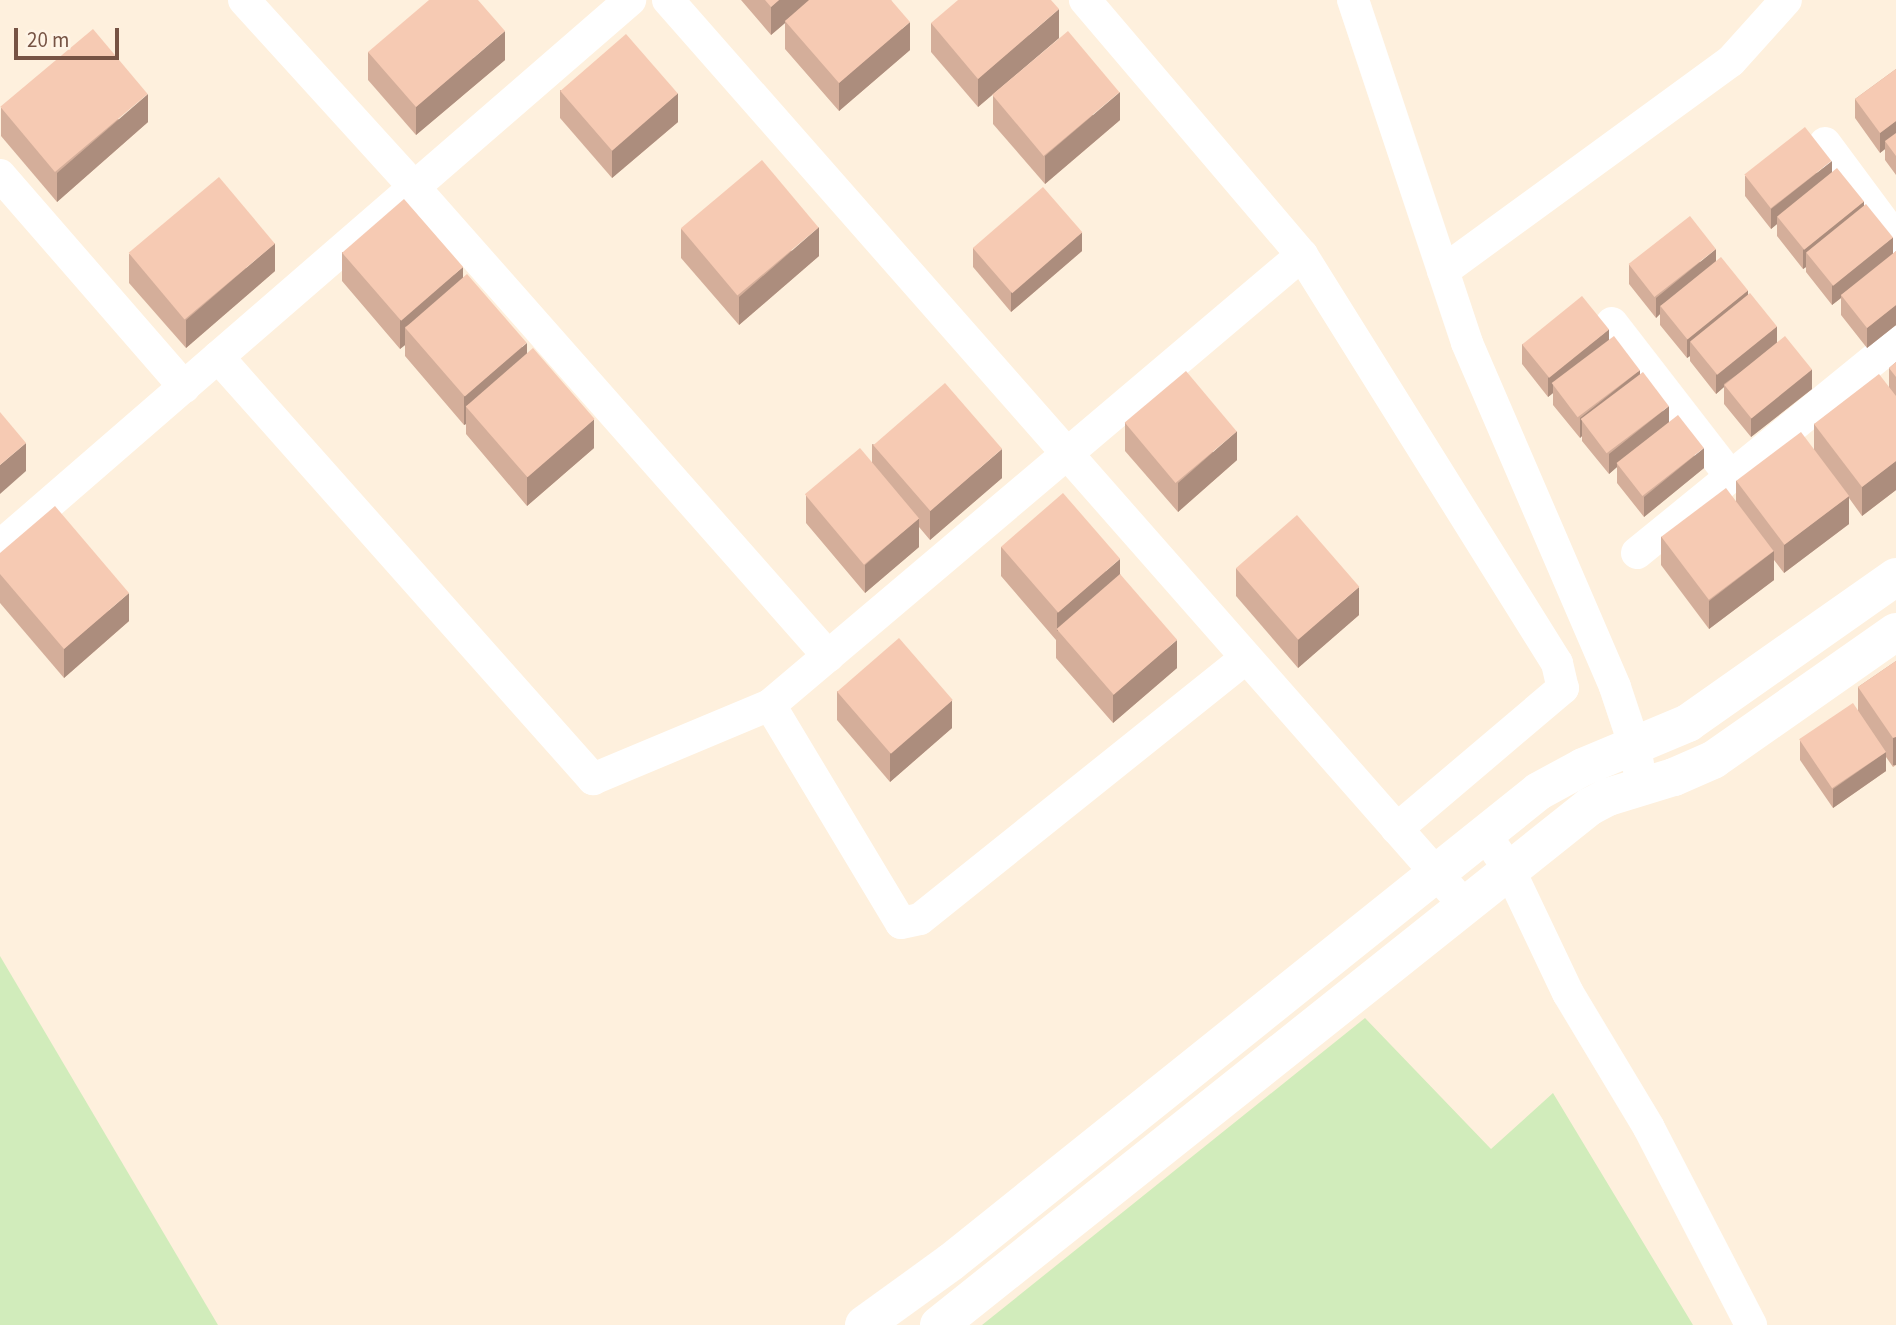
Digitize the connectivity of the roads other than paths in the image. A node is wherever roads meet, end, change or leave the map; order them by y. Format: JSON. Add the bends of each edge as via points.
{"nodes":[{"id":1,"x":244,"y":0,"type":"edge"},
{"id":2,"x":631,"y":0,"type":"edge"},
{"id":3,"x":668,"y":0,"type":"edge"},
{"id":4,"x":1085,"y":0,"type":"edge"},
{"id":5,"x":1353,"y":0,"type":"edge"},
{"id":6,"x":1786,"y":0,"type":"edge"},
{"id":7,"x":1825,"y":144,"type":"dead end"},
{"id":8,"x":0,"y":175,"type":"edge"},
{"id":9,"x":414,"y":187,"type":"junction"},
{"id":10,"x":1896,"y":239,"type":"edge"},
{"id":11,"x":1302,"y":255,"type":"junction"},
{"id":12,"x":1443,"y":271,"type":"junction"},
{"id":13,"x":1612,"y":323,"type":"dead end"},
{"id":14,"x":1896,"y":342,"type":"edge"},
{"id":15,"x":218,"y":357,"type":"junction"},
{"id":16,"x":184,"y":387,"type":"junction"},
{"id":17,"x":1065,"y":454,"type":"junction"},
{"id":18,"x":1731,"y":477,"type":"junction"},
{"id":19,"x":0,"y":546,"type":"edge"},
{"id":20,"x":1637,"y":553,"type":"dead end"},
{"id":21,"x":1896,"y":577,"type":"edge"},
{"id":22,"x":1896,"y":632,"type":"edge"},
{"id":23,"x":828,"y":656,"type":"junction"},
{"id":24,"x":1246,"y":658,"type":"junction"},
{"id":25,"x":770,"y":705,"type":"junction"},
{"id":26,"x":1635,"y":747,"type":"junction"},
{"id":27,"x":1642,"y":787,"type":"junction"},
{"id":28,"x":1397,"y":829,"type":"junction"},
{"id":29,"x":1485,"y":834,"type":"junction"},
{"id":30,"x":1510,"y":871,"type":"junction"},
{"id":31,"x":1437,"y":872,"type":"junction"},
{"id":32,"x":1466,"y":907,"type":"junction"},
{"id":33,"x":864,"y":1325,"type":"edge"},
{"id":34,"x":939,"y":1325,"type":"edge"},
{"id":35,"x":1751,"y":1325,"type":"edge"}],
"edges":[{"from":1,"to":9,"type":"street"},
{"from":2,"to":9,"type":"street"},
{"from":3,"to":17,"type":"street"},
{"from":4,"to":11,"type":"street"},
{"from":5,"to":12,"type":"street"},
{"from":6,"to":12,"type":"street","via":[[1731,61]]},
{"from":7,"to":10,"type":"street"},
{"from":8,"to":16,"type":"street"},
{"from":9,"to":15,"type":"street"},
{"from":9,"to":23,"type":"street"},
{"from":11,"to":17,"type":"street"},
{"from":11,"to":28,"type":"street","via":[[1557,663],[1563,688]]},
{"from":12,"to":26,"type":"street","via":[[1467,343],[1615,687]]},
{"from":13,"to":18,"type":"street"},
{"from":14,"to":18,"type":"street"},
{"from":15,"to":16,"type":"street"},
{"from":15,"to":25,"type":"street","via":[[593,779]]},
{"from":16,"to":19,"type":"street"},
{"from":17,"to":23,"type":"street"},
{"from":17,"to":24,"type":"street"},
{"from":18,"to":20,"type":"street"},
{"from":21,"to":26,"type":"street","via":[[1688,723]]},
{"from":22,"to":27,"type":"street","via":[[1713,760]]},
{"from":23,"to":25,"type":"street"},
{"from":24,"to":25,"type":"street","via":[[920,919],[901,923]]},
{"from":24,"to":28,"type":"street"},
{"from":26,"to":27,"type":"street"},
{"from":26,"to":29,"type":"street","via":[[1539,791]]},
{"from":27,"to":30,"type":"street","via":[[1589,807]]},
{"from":28,"to":31,"type":"street"},
{"from":29,"to":30,"type":"street"},
{"from":29,"to":31,"type":"street"},
{"from":30,"to":32,"type":"street"},
{"from":30,"to":35,"type":"street","via":[[1568,993],[1649,1128]]},
{"from":31,"to":32,"type":"street"},
{"from":31,"to":33,"type":"street","via":[[951,1262]]},
{"from":32,"to":34,"type":"street"}]}
